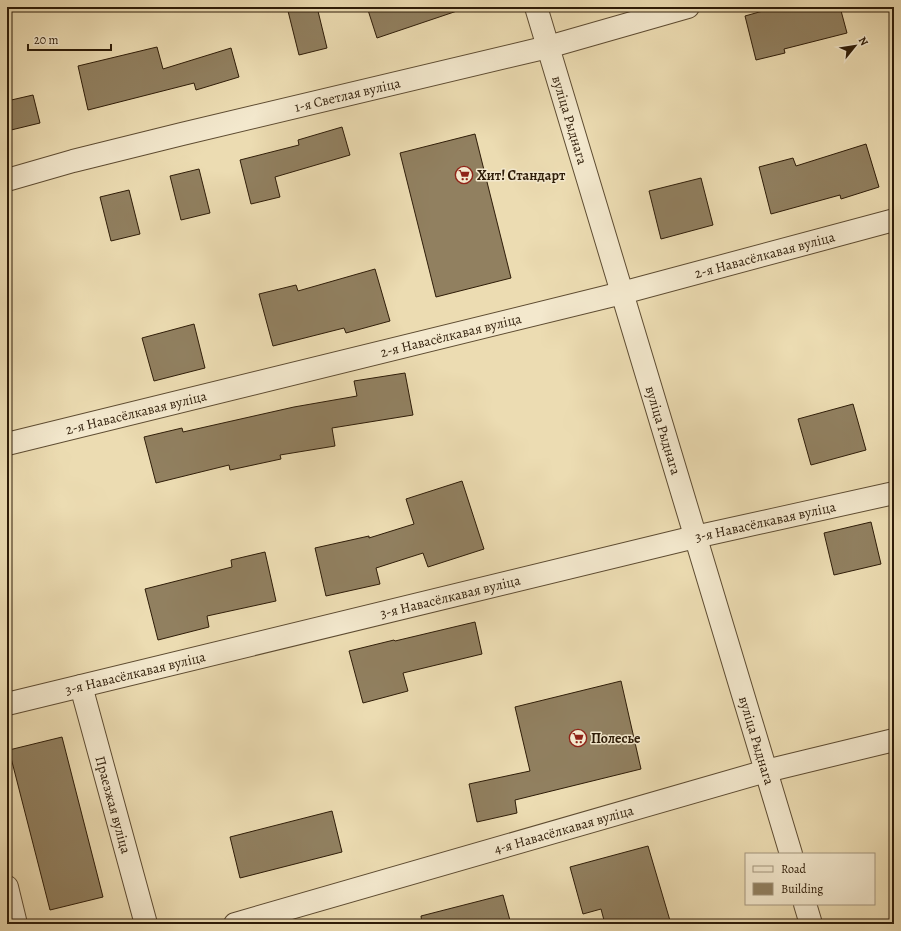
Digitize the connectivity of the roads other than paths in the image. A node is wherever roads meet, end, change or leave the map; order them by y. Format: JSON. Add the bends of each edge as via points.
{"nodes":[{"id":1,"x":536,"y":7,"type":"edge"},
{"id":2,"x":688,"y":7,"type":"edge"},
{"id":3,"x":548,"y":47,"type":"junction"},
{"id":4,"x":7,"y":180,"type":"edge"},
{"id":5,"x":894,"y":220,"type":"edge"},
{"id":6,"x":622,"y":293,"type":"junction"},
{"id":7,"x":7,"y":444,"type":"edge"},
{"id":8,"x":894,"y":493,"type":"edge"},
{"id":9,"x":695,"y":537,"type":"junction"},
{"id":10,"x":81,"y":686,"type":"junction"},
{"id":11,"x":7,"y":704,"type":"edge"},
{"id":12,"x":894,"y":740,"type":"edge"},
{"id":13,"x":766,"y":771,"type":"junction"},
{"id":14,"x":790,"y":853,"type":"edge"},
{"id":15,"x":7,"y":886,"type":"edge"},
{"id":16,"x":806,"y":905,"type":"edge"},
{"id":17,"x":16,"y":924,"type":"edge"},
{"id":18,"x":146,"y":924,"type":"edge"},
{"id":19,"x":235,"y":924,"type":"edge"},
{"id":20,"x":812,"y":924,"type":"edge"}],
"edges":[{"from":1,"to":3,"type":"street","name":"вуліца Рыднага"},
{"from":2,"to":3,"type":"street","name":"1-я Светлая вуліца"},
{"from":3,"to":4,"type":"street","name":"1-я Светлая вуліца","via":[[189,132]]},
{"from":3,"to":6,"type":"street","name":"вуліца Рыднага"},
{"from":5,"to":6,"type":"street","name":"2-я Навасёлкавая вуліца"},
{"from":6,"to":7,"type":"street","name":"2-я Навасёлкавая вуліца"},
{"from":6,"to":9,"type":"street","name":"вуліца Рыднага"},
{"from":8,"to":9,"type":"street","name":"3-я Навасёлкавая вуліца"},
{"from":9,"to":10,"type":"street","name":"3-я Навасёлкавая вуліца"},
{"from":9,"to":13,"type":"street","name":"вуліца Рыднага"},
{"from":10,"to":11,"type":"street","name":"3-я Навасёлкавая вуліца"},
{"from":10,"to":18,"type":"street","name":"Праезжая вуліца"},
{"from":12,"to":13,"type":"street","name":"4-я Навасёлкавая вуліца"},
{"from":13,"to":14,"type":"street","name":"вуліца Рыднага"},
{"from":13,"to":19,"type":"street","name":"4-я Навасёлкавая вуліца"},
{"from":15,"to":17,"type":"street"},
{"from":16,"to":20,"type":"street"}]}
